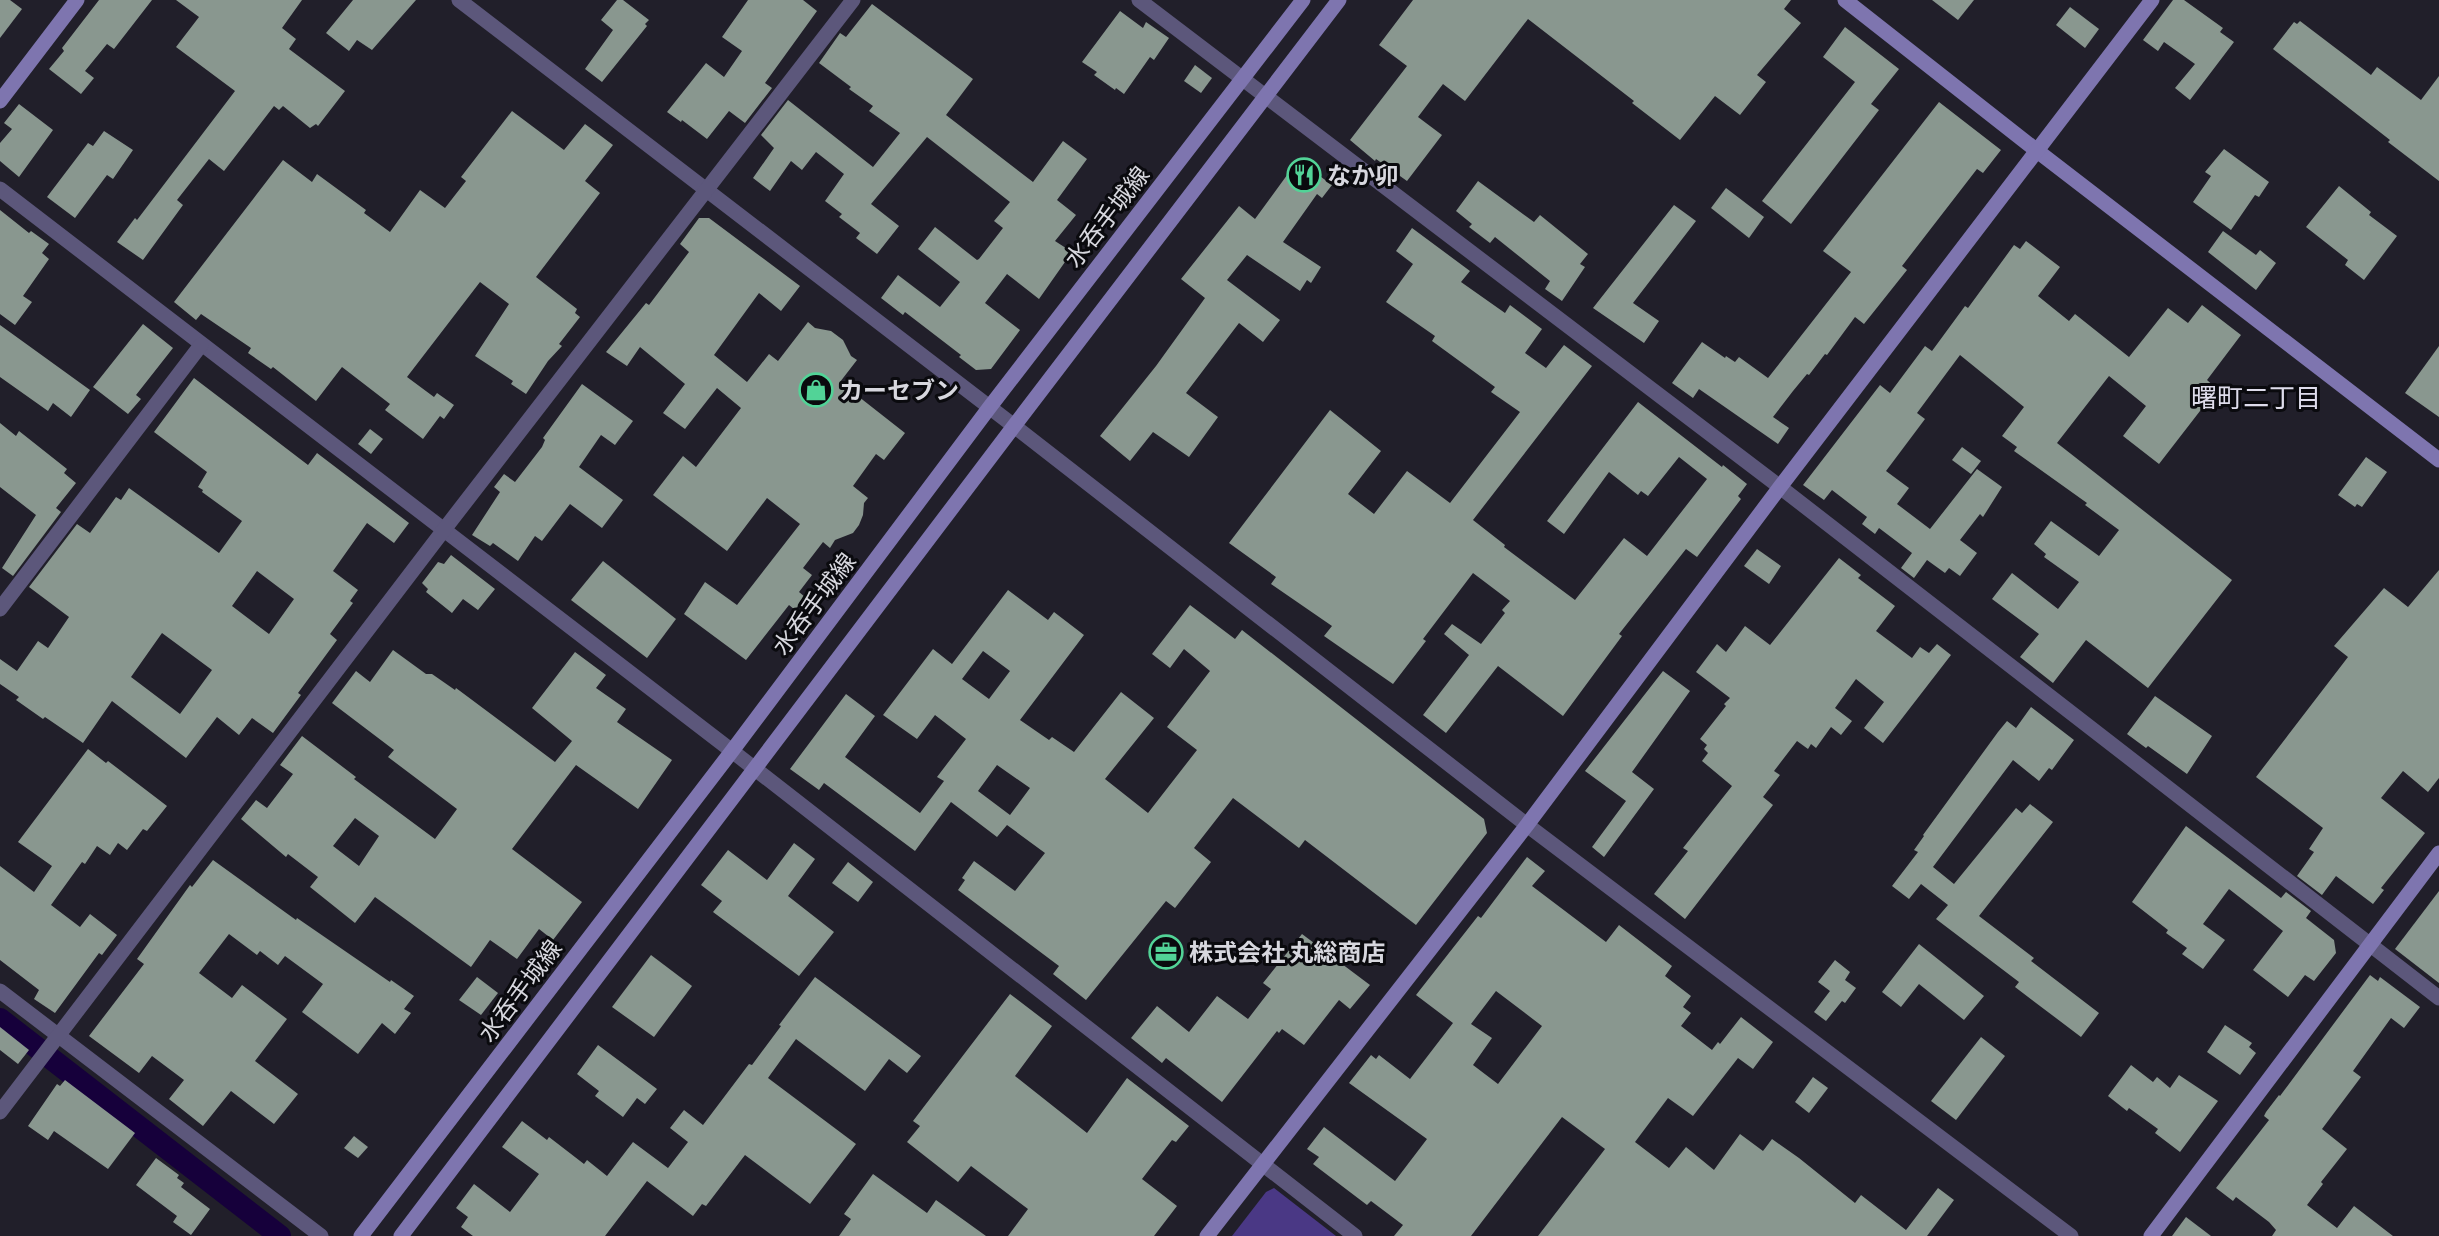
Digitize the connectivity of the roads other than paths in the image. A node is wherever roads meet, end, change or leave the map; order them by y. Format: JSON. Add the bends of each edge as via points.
{"nodes":[{"id":1,"x":77,"y":0,"type":"edge"},
{"id":2,"x":459,"y":0,"type":"edge"},
{"id":3,"x":853,"y":0,"type":"edge"},
{"id":4,"x":1138,"y":0,"type":"edge"},
{"id":5,"x":1303,"y":0,"type":"edge"},
{"id":6,"x":1339,"y":0,"type":"edge"},
{"id":7,"x":1845,"y":0,"type":"edge"},
{"id":8,"x":2151,"y":0,"type":"edge"},
{"id":9,"x":1242,"y":79,"type":"junction"},
{"id":10,"x":1265,"y":95,"type":"junction"},
{"id":11,"x":0,"y":101,"type":"edge"},
{"id":12,"x":2036,"y":150,"type":"junction"},
{"id":13,"x":0,"y":189,"type":"edge"},
{"id":14,"x":705,"y":191,"type":"junction"},
{"id":15,"x":201,"y":345,"type":"junction"},
{"id":16,"x":989,"y":408,"type":"junction"},
{"id":17,"x":1014,"y":426,"type":"junction"},
{"id":18,"x":2439,"y":460,"type":"edge"},
{"id":19,"x":1780,"y":487,"type":"junction"},
{"id":20,"x":443,"y":531,"type":"junction"},
{"id":21,"x":0,"y":609,"type":"edge"},
{"id":22,"x":732,"y":752,"type":"junction"},
{"id":23,"x":753,"y":769,"type":"junction"},
{"id":24,"x":1527,"y":825,"type":"junction"},
{"id":25,"x":2439,"y":853,"type":"edge"},
{"id":26,"x":2370,"y":943,"type":"junction"},
{"id":27,"x":0,"y":991,"type":"edge"},
{"id":28,"x":2439,"y":998,"type":"edge"},
{"id":29,"x":58,"y":1035,"type":"junction"},
{"id":30,"x":0,"y":1112,"type":"edge"},
{"id":31,"x":1262,"y":1164,"type":"junction"},
{"id":32,"x":321,"y":1236,"type":"edge"},
{"id":33,"x":361,"y":1236,"type":"edge"},
{"id":34,"x":401,"y":1236,"type":"edge"},
{"id":35,"x":1207,"y":1236,"type":"edge"},
{"id":36,"x":1355,"y":1236,"type":"edge"},
{"id":37,"x":2071,"y":1236,"type":"edge"},
{"id":38,"x":2151,"y":1236,"type":"edge"}],
"edges":[{"from":1,"to":11,"type":"main road"},
{"from":2,"to":14,"type":"street"},
{"from":3,"to":14,"type":"street"},
{"from":4,"to":9,"type":"street"},
{"from":5,"to":9,"type":"main road","name":"水呑手城線"},
{"from":6,"to":10,"type":"main road"},
{"from":7,"to":12,"type":"main road"},
{"from":8,"to":12,"type":"main road"},
{"from":9,"to":10,"type":"street"},
{"from":9,"to":16,"type":"main road","name":"水呑手城線"},
{"from":10,"to":17,"type":"main road"},
{"from":10,"to":19,"type":"street"},
{"from":12,"to":18,"type":"main road"},
{"from":12,"to":19,"type":"main road"},
{"from":13,"to":15,"type":"street"},
{"from":14,"to":16,"type":"street"},
{"from":14,"to":20,"type":"street"},
{"from":15,"to":20,"type":"street"},
{"from":15,"to":21,"type":"street"},
{"from":16,"to":17,"type":"street"},
{"from":16,"to":22,"type":"main road","name":"水呑手城線"},
{"from":17,"to":23,"type":"main road"},
{"from":17,"to":24,"type":"street"},
{"from":19,"to":24,"type":"main road"},
{"from":19,"to":26,"type":"street"},
{"from":20,"to":22,"type":"street"},
{"from":20,"to":29,"type":"street"},
{"from":22,"to":23,"type":"street"},
{"from":22,"to":33,"type":"main road","name":"水呑手城線"},
{"from":23,"to":31,"type":"street"},
{"from":23,"to":34,"type":"main road"},
{"from":24,"to":31,"type":"main road"},
{"from":24,"to":37,"type":"street"},
{"from":25,"to":26,"type":"main road"},
{"from":26,"to":28,"type":"street"},
{"from":26,"to":38,"type":"main road"},
{"from":27,"to":29,"type":"street"},
{"from":29,"to":30,"type":"street"},
{"from":29,"to":32,"type":"street"},
{"from":31,"to":35,"type":"main road"},
{"from":31,"to":36,"type":"street"}]}
